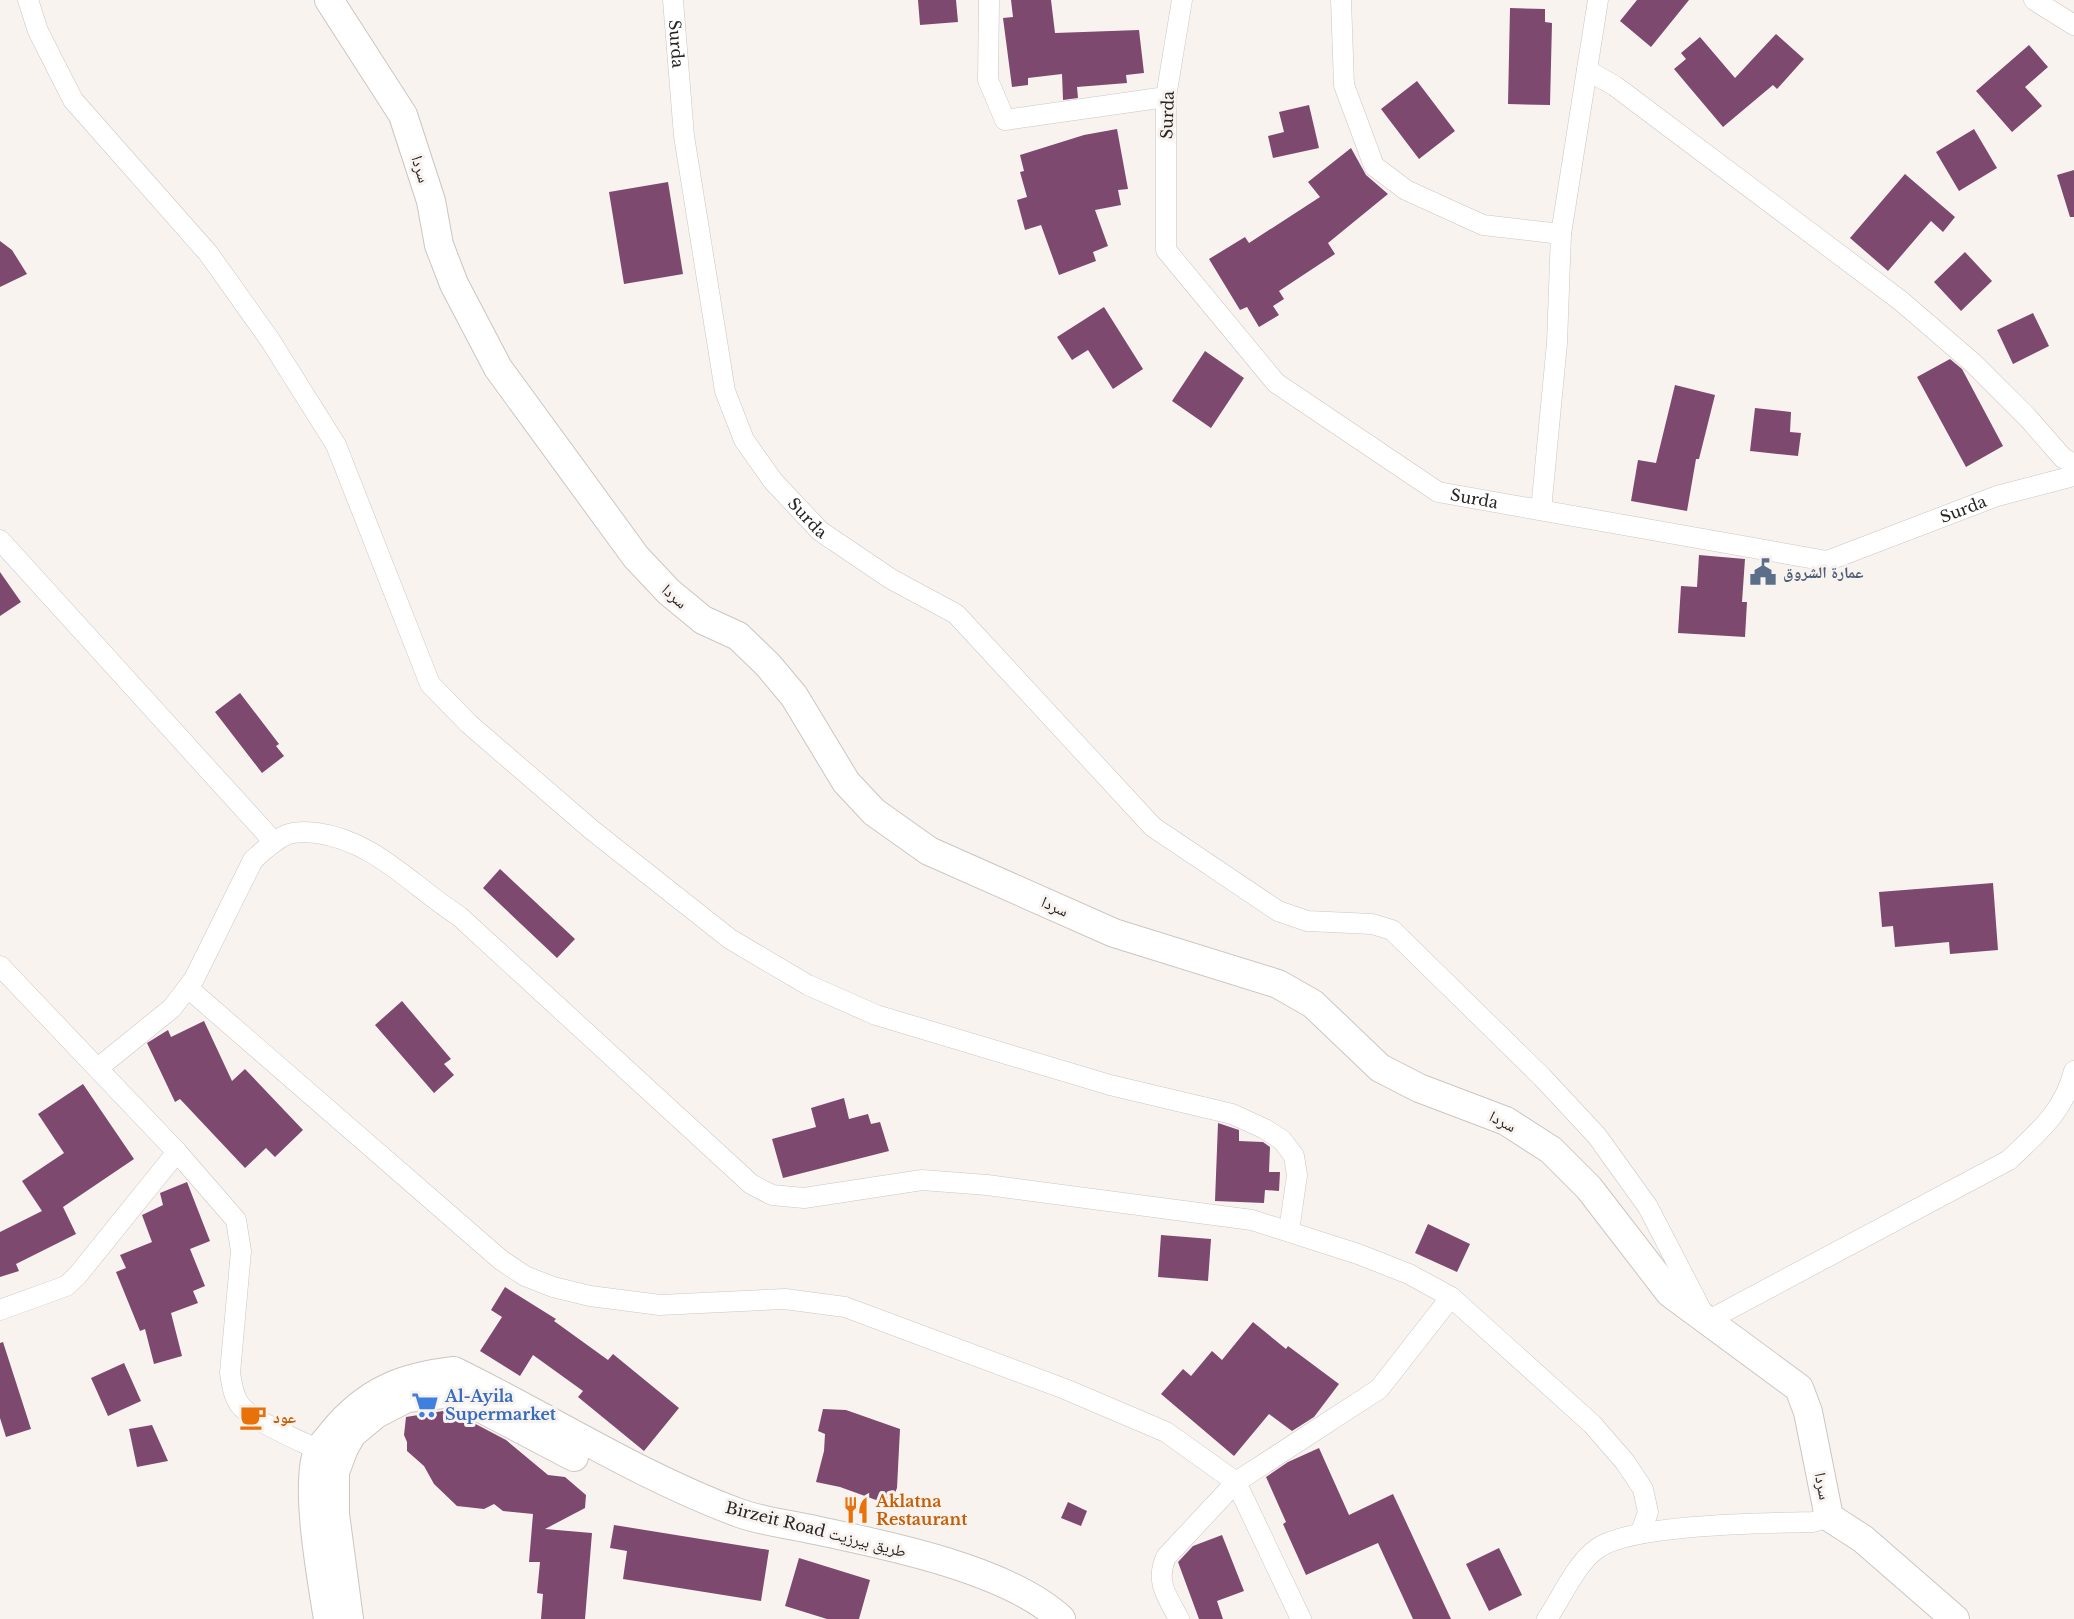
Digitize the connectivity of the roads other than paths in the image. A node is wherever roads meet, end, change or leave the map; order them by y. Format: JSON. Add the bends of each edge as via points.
{"nodes":[{"id":1,"x":28,"y":0,"type":"edge"},
{"id":2,"x":329,"y":0,"type":"edge"},
{"id":3,"x":673,"y":0,"type":"edge"},
{"id":4,"x":989,"y":0,"type":"edge"},
{"id":5,"x":1182,"y":0,"type":"edge"},
{"id":6,"x":1341,"y":0,"type":"edge"},
{"id":7,"x":1598,"y":0,"type":"edge"},
{"id":8,"x":2034,"y":0,"type":"edge"},
{"id":9,"x":2074,"y":25,"type":"edge"},
{"id":10,"x":1587,"y":70,"type":"junction"},
{"id":11,"x":1166,"y":97,"type":"junction"},
{"id":12,"x":1561,"y":234,"type":"junction"},
{"id":13,"x":2074,"y":464,"type":"edge"},
{"id":14,"x":2074,"y":476,"type":"edge"},
{"id":15,"x":1540,"y":510,"type":"junction"},
{"id":16,"x":0,"y":540,"type":"edge"},
{"id":17,"x":274,"y":842,"type":"junction"},
{"id":18,"x":0,"y":966,"type":"edge"},
{"id":19,"x":188,"y":988,"type":"junction"},
{"id":20,"x":22,"y":989,"type":"junction"},
{"id":21,"x":0,"y":991,"type":"edge"},
{"id":22,"x":98,"y":1068,"type":"junction"},
{"id":23,"x":2074,"y":1071,"type":"edge"},
{"id":24,"x":177,"y":1152,"type":"junction"},
{"id":25,"x":1289,"y":1231,"type":"junction"},
{"id":26,"x":1451,"y":1297,"type":"junction"},
{"id":27,"x":0,"y":1310,"type":"edge"},
{"id":28,"x":1707,"y":1321,"type":"junction"},
{"id":29,"x":329,"y":1455,"type":"junction"},
{"id":30,"x":1236,"y":1482,"type":"junction"},
{"id":31,"x":1829,"y":1517,"type":"junction"},
{"id":32,"x":1641,"y":1532,"type":"junction"},
{"id":33,"x":887,"y":1554,"type":"junction"},
{"id":34,"x":328,"y":1619,"type":"edge"},
{"id":35,"x":349,"y":1619,"type":"edge"},
{"id":36,"x":1033,"y":1619,"type":"edge"},
{"id":37,"x":1061,"y":1619,"type":"edge"},
{"id":38,"x":1179,"y":1619,"type":"edge"},
{"id":39,"x":1301,"y":1619,"type":"edge"},
{"id":40,"x":1547,"y":1619,"type":"edge"},
{"id":41,"x":1955,"y":1619,"type":"edge"}],
"edges":[{"from":1,"to":25,"type":"street","via":[[38,31],[73,100],[208,253],[270,340],[336,445],[430,684],[469,724],[592,830],[730,939],[808,985],[876,1016],[1110,1085],[1232,1114],[1266,1129],[1282,1140],[1294,1156],[1297,1175]]},
{"from":2,"to":28,"type":"street","name":"سردا","via":[[403,115],[454,284],[498,368],[636,557],[703,620],[738,636],[768,665],[794,696],[846,782],[874,812],[930,851],[1114,933],[1278,984],[1313,1004],[1380,1068],[1419,1089],[1506,1121],[1551,1150],[1589,1188],[1670,1293]]},
{"from":3,"to":28,"type":"street","name":"Surda","via":[[684,136],[725,391],[744,440],[773,481],[820,531],[891,579],[956,614],[1153,827],[1278,911],[1307,921],[1372,924],[1392,930],[1597,1136],[1648,1207]]},
{"from":4,"to":11,"type":"street","via":[[988,80],[1005,120]]},
{"from":5,"to":11,"type":"street","name":"Surda"},
{"from":6,"to":12,"type":"street","via":[[1344,85],[1374,166],[1406,190],[1483,225]]},
{"from":7,"to":10,"type":"street"},
{"from":8,"to":9,"type":"street"},
{"from":10,"to":12,"type":"street"},
{"from":10,"to":13,"type":"street","via":[[1615,86],[1901,301],[1973,363],[2063,458]]},
{"from":11,"to":15,"type":"street","name":"Surda","via":[[1166,250],[1276,383],[1438,492]]},
{"from":12,"to":15,"type":"street","via":[[1557,342]]},
{"from":14,"to":15,"type":"street","name":"Surda","via":[[1997,496],[1827,561]]},
{"from":16,"to":17,"type":"street"},
{"from":17,"to":19,"type":"street","via":[[253,860]]},
{"from":17,"to":25,"type":"street","via":[[287,834],[330,835],[358,844],[385,860],[428,897],[459,916],[751,1184],[772,1195],[804,1198],[922,1180],[1252,1220]]},
{"from":18,"to":20,"type":"street"},
{"from":19,"to":22,"type":"street","via":[[172,1008]]},
{"from":19,"to":30,"type":"street","via":[[501,1260],[525,1276],[590,1296],[660,1305],[785,1299],[845,1307],[1065,1389],[1166,1432]]},
{"from":20,"to":21,"type":"street"},
{"from":20,"to":22,"type":"street"},
{"from":22,"to":24,"type":"street"},
{"from":23,"to":28,"type":"street","via":[[2068,1095],[2050,1120],[2009,1160]]},
{"from":24,"to":27,"type":"street","via":[[66,1286]]},
{"from":24,"to":29,"type":"street","via":[[236,1220],[241,1251],[230,1373],[240,1406]]},
{"from":25,"to":26,"type":"street","via":[[1409,1274]]},
{"from":26,"to":30,"type":"street","via":[[1379,1389]]},
{"from":26,"to":32,"type":"street","via":[[1592,1424],[1625,1462],[1644,1490],[1648,1512]]},
{"from":28,"to":31,"type":"street","name":"سردا","via":[[1798,1388],[1808,1412]]},
{"from":29,"to":33,"type":"street","via":[[376,1414],[407,1398],[452,1393],[648,1495],[699,1517],[733,1527]]},
{"from":29,"to":34,"type":"street","via":[[315,1465],[314,1501]]},
{"from":29,"to":35,"type":"street"},
{"from":30,"to":38,"type":"street","via":[[1166,1557],[1160,1570],[1162,1586]]},
{"from":30,"to":39,"type":"street"},
{"from":31,"to":32,"type":"street","via":[[1813,1522]]},
{"from":31,"to":41,"type":"street","name":"سردا","via":[[1863,1539]]},
{"from":32,"to":40,"type":"street","via":[[1597,1549]]},
{"from":33,"to":36,"type":"street","via":[[998,1599]]},
{"from":33,"to":37,"type":"street","name":"Birzeit Road طريق بيرزيت","via":[[1005,1583]]}]}
